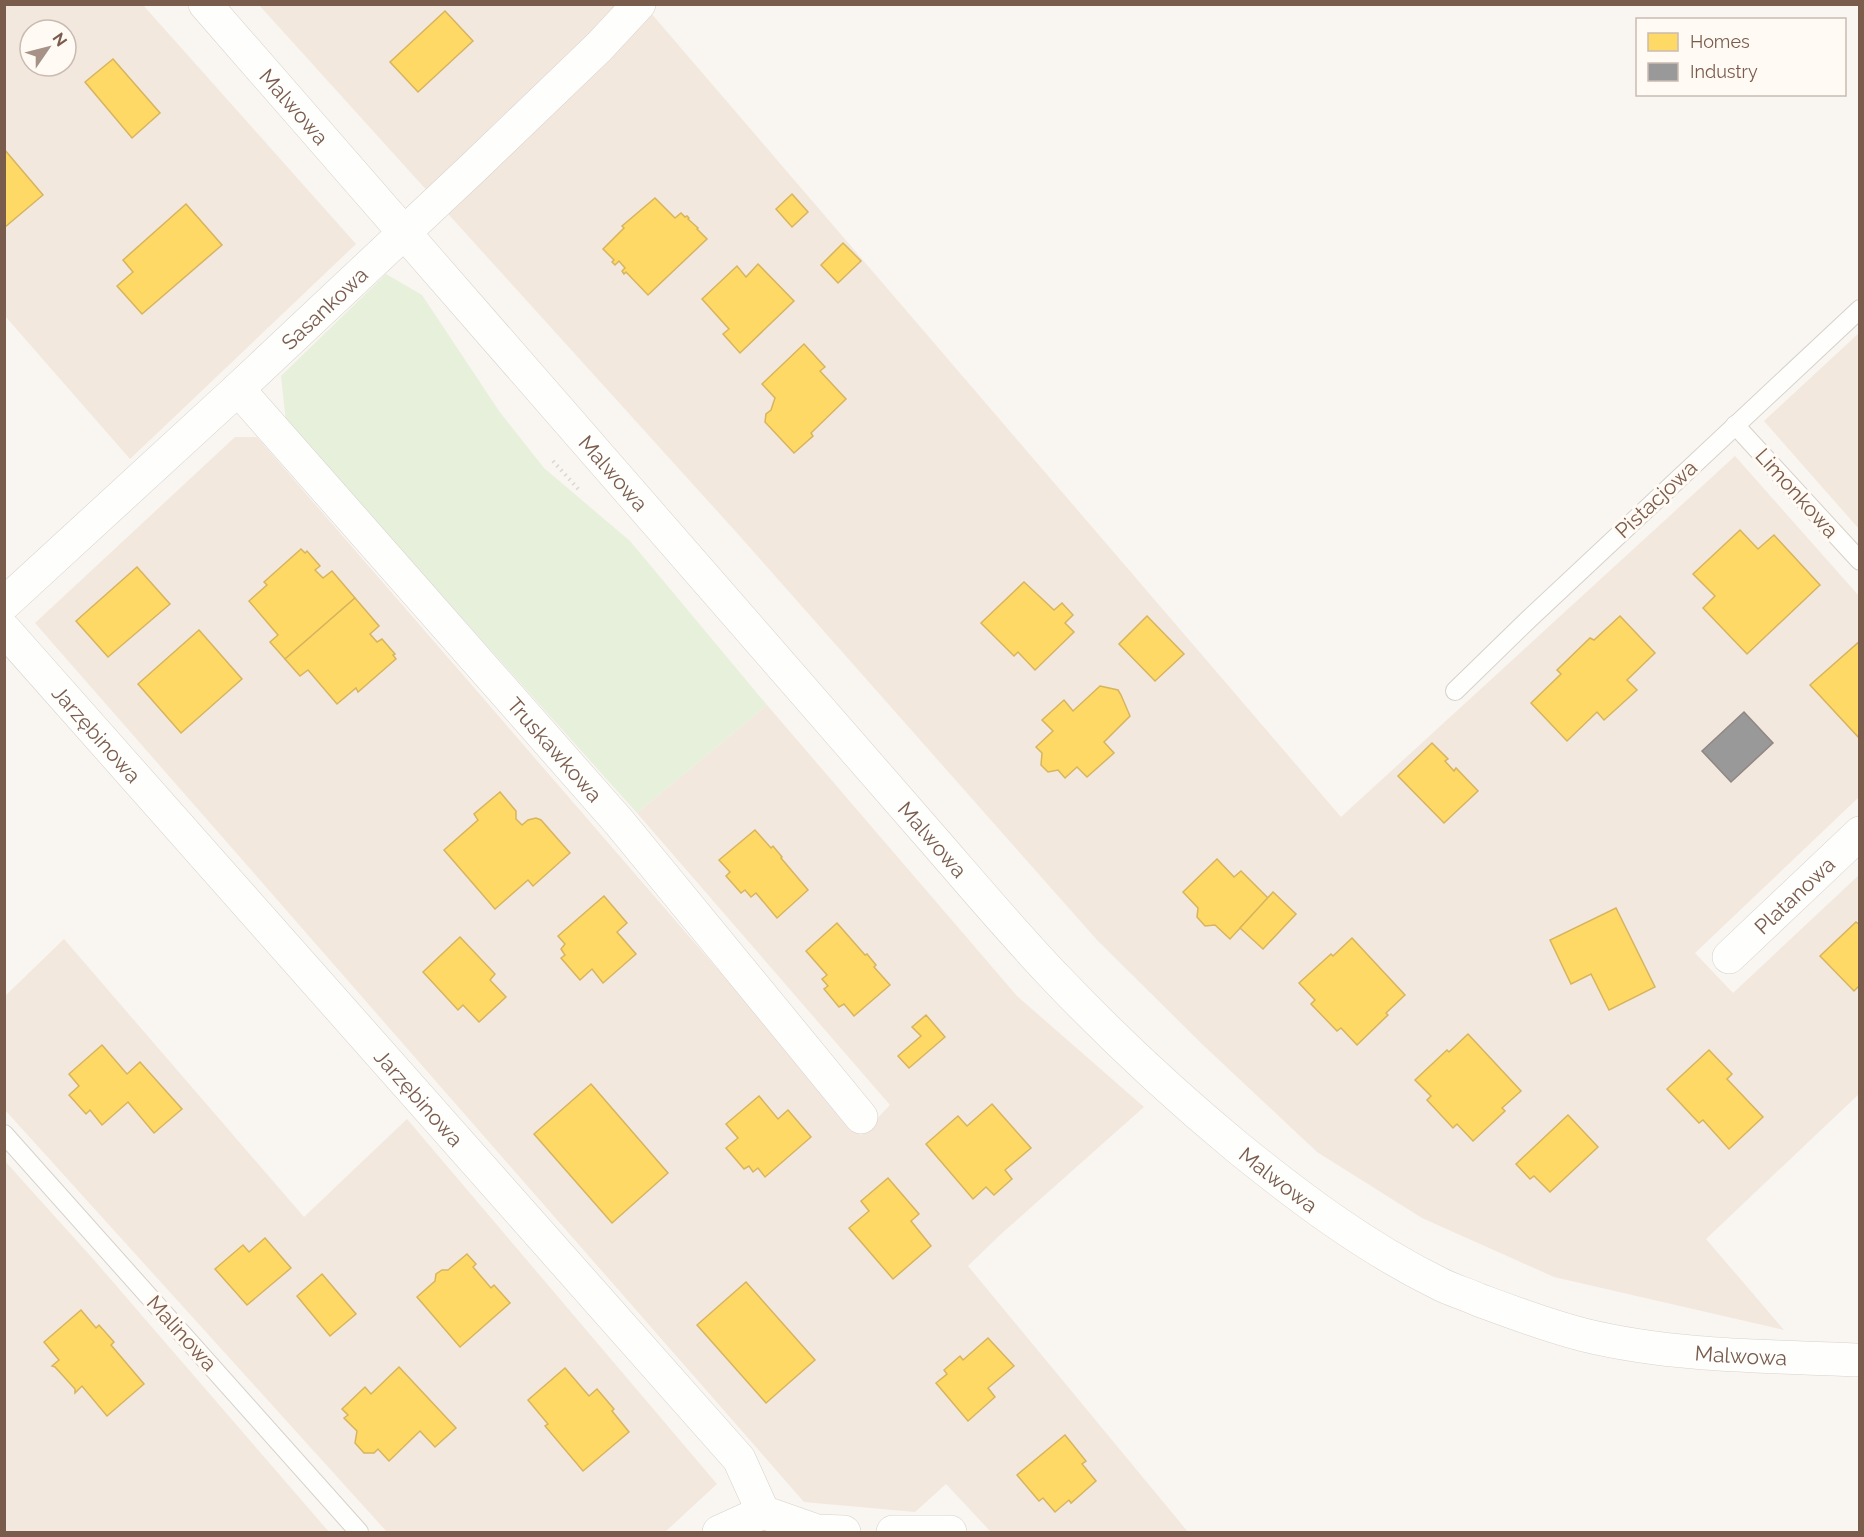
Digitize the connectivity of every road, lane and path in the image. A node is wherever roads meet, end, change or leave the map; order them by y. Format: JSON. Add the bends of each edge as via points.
{"nodes":[{"id":1,"x":206,"y":4,"type":"edge"},
{"id":2,"x":639,"y":4,"type":"edge"},
{"id":3,"x":404,"y":232,"type":"junction"},
{"id":4,"x":1860,"y":309,"type":"edge"},
{"id":5,"x":238,"y":389,"type":"junction"},
{"id":6,"x":1735,"y":425,"type":"junction"},
{"id":7,"x":1860,"y":561,"type":"edge"},
{"id":8,"x":4,"y":604,"type":"edge"},
{"id":9,"x":4,"y":629,"type":"edge"},
{"id":10,"x":1455,"y":691,"type":"dead end"},
{"id":11,"x":1860,"y":833,"type":"edge"},
{"id":12,"x":1729,"y":957,"type":"dead end"},
{"id":13,"x":861,"y":1117,"type":"dead end"},
{"id":14,"x":4,"y":1134,"type":"edge"},
{"id":15,"x":1860,"y":1360,"type":"edge"},
{"id":16,"x":763,"y":1512,"type":"junction"},
{"id":17,"x":358,"y":1533,"type":"edge"},
{"id":18,"x":719,"y":1533,"type":"edge"},
{"id":19,"x":843,"y":1533,"type":"edge"},
{"id":20,"x":892,"y":1533,"type":"edge"},
{"id":21,"x":950,"y":1533,"type":"edge"}],
"edges":[{"from":1,"to":3,"type":"street","name":"Malwowa"},
{"from":2,"to":3,"type":"street","name":"Sasankowa"},
{"from":3,"to":5,"type":"street","name":"Sasankowa"},
{"from":3,"to":15,"type":"street","name":"Malwowa","via":[[1047,969],[1162,1082],[1264,1169],[1378,1250],[1440,1284],[1519,1316],[1585,1335],[1644,1346],[1716,1354]]},
{"from":4,"to":6,"type":"lane","name":"Pistacjowa"},
{"from":5,"to":8,"type":"street","name":"Sasankowa"},
{"from":5,"to":13,"type":"street","name":"Truskawkowa","via":[[619,822]]},
{"from":6,"to":7,"type":"lane","name":"Limonkowa"},
{"from":6,"to":10,"type":"lane","name":"Pistacjowa"},
{"from":9,"to":16,"type":"street","name":"Jarzębinowa","via":[[740,1459]]},
{"from":11,"to":12,"type":"street","name":"Platanowa"},
{"from":14,"to":17,"type":"lane","name":"Malinowa"},
{"from":16,"to":18,"type":"street"},
{"from":16,"to":19,"type":"street","via":[[817,1531]]},
{"from":20,"to":21,"type":"street"}]}
